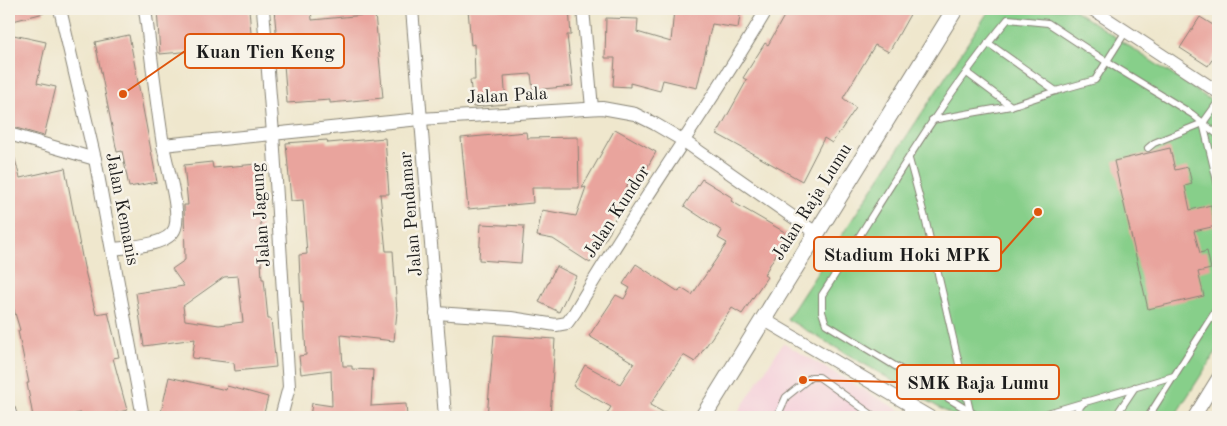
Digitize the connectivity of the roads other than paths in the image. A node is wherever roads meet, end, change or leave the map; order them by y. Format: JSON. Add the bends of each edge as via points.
{"nodes":[{"id":1,"x":60,"y":9,"type":"edge"},
{"id":2,"x":146,"y":9,"type":"edge"},
{"id":3,"x":263,"y":9,"type":"edge"},
{"id":4,"x":412,"y":9,"type":"edge"},
{"id":5,"x":583,"y":9,"type":"edge"},
{"id":6,"x":767,"y":9,"type":"edge"},
{"id":7,"x":955,"y":9,"type":"edge"},
{"id":8,"x":1092,"y":9,"type":"edge"},
{"id":9,"x":1126,"y":31,"type":"junction"},
{"id":10,"x":988,"y":43,"type":"junction"},
{"id":11,"x":1107,"y":62,"type":"junction"},
{"id":12,"x":967,"y":73,"type":"junction"},
{"id":13,"x":1056,"y":91,"type":"junction"},
{"id":14,"x":1218,"y":92,"type":"edge"},
{"id":15,"x":1218,"y":102,"type":"edge"},
{"id":16,"x":1011,"y":106,"type":"junction"},
{"id":17,"x":592,"y":108,"type":"junction"},
{"id":18,"x":420,"y":119,"type":"junction"},
{"id":19,"x":932,"y":120,"type":"junction"},
{"id":20,"x":1203,"y":123,"type":"junction"},
{"id":21,"x":9,"y":134,"type":"edge"},
{"id":22,"x":273,"y":134,"type":"junction"},
{"id":23,"x":1218,"y":135,"type":"edge"},
{"id":24,"x":684,"y":141,"type":"junction"},
{"id":25,"x":163,"y":146,"type":"junction"},
{"id":26,"x":1148,"y":148,"type":"dead end"},
{"id":27,"x":95,"y":159,"type":"junction"},
{"id":28,"x":909,"y":159,"type":"junction"},
{"id":29,"x":1218,"y":185,"type":"edge"},
{"id":30,"x":816,"y":233,"type":"junction"},
{"id":31,"x":113,"y":249,"type":"junction"},
{"id":32,"x":1218,"y":307,"type":"edge"},
{"id":33,"x":436,"y":313,"type":"junction"},
{"id":34,"x":763,"y":319,"type":"junction"},
{"id":35,"x":1174,"y":376,"type":"junction"},
{"id":36,"x":1218,"y":378,"type":"edge"},
{"id":37,"x":1135,"y":387,"type":"junction"},
{"id":38,"x":1084,"y":402,"type":"junction"},
{"id":39,"x":910,"y":405,"type":"junction"},
{"id":40,"x":9,"y":410,"type":"edge"},
{"id":41,"x":970,"y":411,"type":"junction"},
{"id":42,"x":11,"y":417,"type":"edge"},
{"id":43,"x":143,"y":417,"type":"edge"},
{"id":44,"x":281,"y":417,"type":"edge"},
{"id":45,"x":445,"y":417,"type":"edge"},
{"id":46,"x":703,"y":417,"type":"edge"},
{"id":47,"x":777,"y":417,"type":"edge"},
{"id":48,"x":875,"y":417,"type":"edge"},
{"id":49,"x":903,"y":417,"type":"edge"},
{"id":50,"x":930,"y":417,"type":"edge"},
{"id":51,"x":979,"y":417,"type":"edge"},
{"id":52,"x":1034,"y":417,"type":"edge"},
{"id":53,"x":1072,"y":417,"type":"edge"},
{"id":54,"x":1115,"y":417,"type":"edge"},
{"id":55,"x":1148,"y":417,"type":"edge"},
{"id":56,"x":1194,"y":417,"type":"edge"}],
"edges":[{"from":1,"to":27,"type":"street","name":"Jalan Kemanis"},
{"from":2,"to":25,"type":"street"},
{"from":3,"to":22,"type":"street","name":"Jalan Jagung"},
{"from":4,"to":18,"type":"street","name":"Jalan Pendamar"},
{"from":5,"to":17,"type":"street"},
{"from":6,"to":24,"type":"street","name":"Jalan Kundor"},
{"from":7,"to":30,"type":"street","name":"Jalan Raja Lumu"},
{"from":8,"to":9,"type":"street"},
{"from":9,"to":11,"type":"lane"},
{"from":9,"to":14,"type":"street"},
{"from":10,"to":11,"type":"lane","via":[[1008,19],[1048,23]]},
{"from":10,"to":12,"type":"lane"},
{"from":10,"to":13,"type":"lane"},
{"from":11,"to":13,"type":"lane","via":[[1095,80]]},
{"from":11,"to":20,"type":"lane"},
{"from":12,"to":16,"type":"lane"},
{"from":12,"to":19,"type":"lane"},
{"from":13,"to":16,"type":"lane"},
{"from":15,"to":20,"type":"lane"},
{"from":16,"to":19,"type":"lane"},
{"from":17,"to":18,"type":"street","name":"Jalan Pala"},
{"from":17,"to":24,"type":"street","name":"Jalan Pala","via":[[635,114]]},
{"from":18,"to":22,"type":"street","name":"Jalan Pala"},
{"from":18,"to":33,"type":"street","name":"Jalan Pendamar"},
{"from":19,"to":28,"type":"lane"},
{"from":20,"to":23,"type":"lane"},
{"from":20,"to":26,"type":"lane"},
{"from":20,"to":29,"type":"lane"},
{"from":21,"to":27,"type":"street"},
{"from":22,"to":25,"type":"street","name":"Jalan Pala"},
{"from":22,"to":44,"type":"street","name":"Jalan Jagung","via":[[289,387]]},
{"from":24,"to":30,"type":"street","name":"Jalan Pala"},
{"from":24,"to":33,"type":"street","name":"Jalan Kundor","via":[[567,323],[556,325]]},
{"from":25,"to":31,"type":"street","via":[[176,212],[175,228],[170,235],[152,244]]},
{"from":27,"to":31,"type":"street","name":"Jalan Kemanis"},
{"from":28,"to":41,"type":"lane","via":[[926,218]]},
{"from":28,"to":41,"type":"lane","via":[[822,295],[822,312],[826,324]]},
{"from":30,"to":34,"type":"street","name":"Jalan Raja Lumu"},
{"from":31,"to":43,"type":"street","name":"Jalan Kemanis"},
{"from":32,"to":35,"type":"lane"},
{"from":33,"to":45,"type":"street","name":"Jalan Pendamar"},
{"from":34,"to":39,"type":"street"},
{"from":34,"to":46,"type":"street","name":"Jalan Raja Lumu"},
{"from":35,"to":37,"type":"lane"},
{"from":35,"to":55,"type":"lane"},
{"from":36,"to":56,"type":"street"},
{"from":37,"to":38,"type":"lane"},
{"from":37,"to":54,"type":"lane"},
{"from":38,"to":52,"type":"lane"},
{"from":38,"to":53,"type":"lane"},
{"from":39,"to":49,"type":"lane"},
{"from":39,"to":50,"type":"street"},
{"from":40,"to":42,"type":"street"},
{"from":41,"to":51,"type":"lane"},
{"from":47,"to":48,"type":"lane","via":[[786,397],[811,377],[819,377]]}]}
